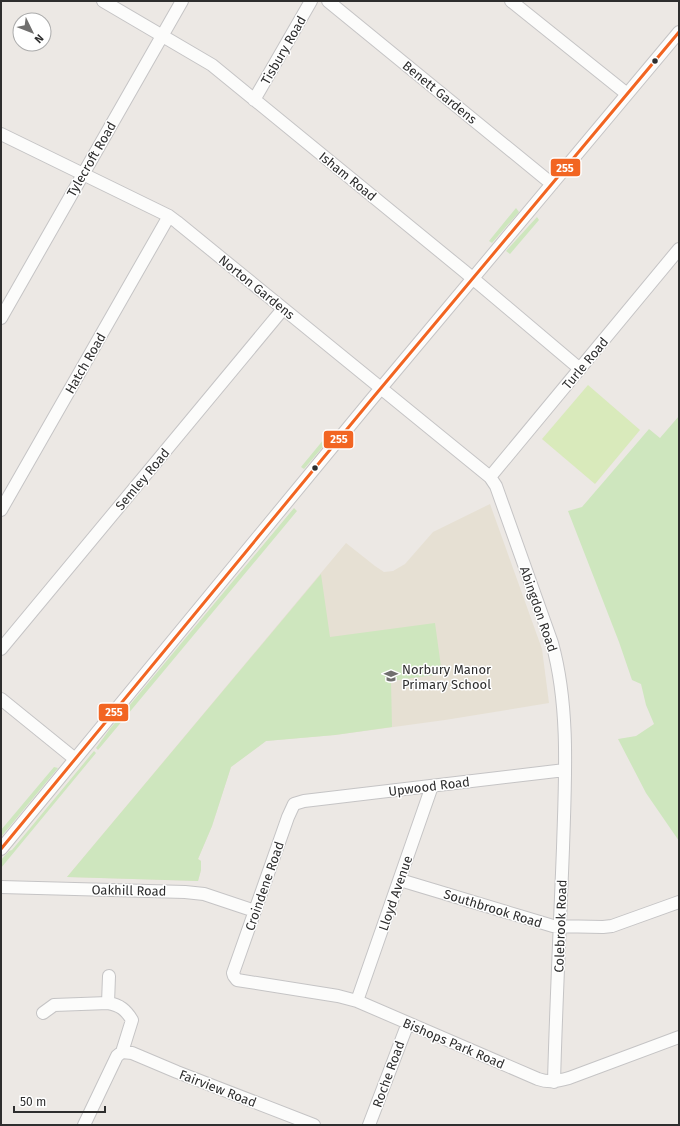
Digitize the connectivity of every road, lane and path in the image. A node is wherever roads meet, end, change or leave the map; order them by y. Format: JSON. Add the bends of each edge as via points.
{"nodes":[{"id":1,"x":103,"y":1,"type":"edge"},
{"id":2,"x":182,"y":1,"type":"edge"},
{"id":3,"x":311,"y":1,"type":"edge"},
{"id":4,"x":328,"y":1,"type":"edge"},
{"id":5,"x":511,"y":1,"type":"edge"},
{"id":6,"x":679,"y":32,"type":"edge"},
{"id":7,"x":163,"y":35,"type":"junction"},
{"id":8,"x":627,"y":94,"type":"junction"},
{"id":9,"x":254,"y":100,"type":"junction"},
{"id":10,"x":1,"y":134,"type":"edge"},
{"id":11,"x":83,"y":173,"type":"junction"},
{"id":12,"x":552,"y":184,"type":"junction"},
{"id":13,"x":169,"y":216,"type":"junction"},
{"id":14,"x":679,"y":249,"type":"edge"},
{"id":15,"x":473,"y":279,"type":"junction"},
{"id":16,"x":283,"y":309,"type":"junction"},
{"id":17,"x":1,"y":318,"type":"edge"},
{"id":18,"x":580,"y":370,"type":"junction"},
{"id":19,"x":381,"y":388,"type":"junction"},
{"id":20,"x":490,"y":477,"type":"junction"},
{"id":21,"x":1,"y":510,"type":"edge"},
{"id":22,"x":1,"y":649,"type":"edge"},
{"id":23,"x":1,"y":699,"type":"edge"},
{"id":24,"x":75,"y":759,"type":"junction"},
{"id":25,"x":565,"y":770,"type":"junction"},
{"id":26,"x":432,"y":786,"type":"junction"},
{"id":27,"x":294,"y":804,"type":"joint"},
{"id":28,"x":1,"y":849,"type":"edge"},
{"id":29,"x":400,"y":880,"type":"junction"},
{"id":30,"x":1,"y":887,"type":"edge"},
{"id":31,"x":679,"y":902,"type":"edge"},
{"id":32,"x":255,"y":911,"type":"junction"},
{"id":33,"x":560,"y":926,"type":"junction"},
{"id":34,"x":235,"y":968,"type":"joint"},
{"id":35,"x":109,"y":976,"type":"dead end"},
{"id":36,"x":357,"y":1001,"type":"junction"},
{"id":37,"x":108,"y":1003,"type":"junction"},
{"id":38,"x":43,"y":1013,"type":"dead end"},
{"id":39,"x":408,"y":1023,"type":"junction"},
{"id":40,"x":679,"y":1036,"type":"edge"},
{"id":41,"x":122,"y":1052,"type":"junction"},
{"id":42,"x":554,"y":1082,"type":"junction"},
{"id":43,"x":84,"y":1125,"type":"edge"},
{"id":44,"x":314,"y":1125,"type":"edge"},
{"id":45,"x":369,"y":1125,"type":"edge"}],
"edges":[{"from":1,"to":7,"type":"street","name":"Isham Road"},
{"from":2,"to":7,"type":"street","name":"Tylecroft Road"},
{"from":3,"to":9,"type":"street","name":"Tisbury Road"},
{"from":4,"to":12,"type":"street","name":"Benett Gardens"},
{"from":5,"to":8,"type":"street"},
{"from":6,"to":8,"type":"street"},
{"from":7,"to":9,"type":"street","name":"Isham Road","via":[[212,65]]},
{"from":7,"to":11,"type":"street","name":"Tylecroft Road"},
{"from":8,"to":12,"type":"street"},
{"from":9,"to":15,"type":"street","name":"Isham Road"},
{"from":10,"to":11,"type":"street","name":"Norton Gardens"},
{"from":11,"to":13,"type":"street","name":"Norton Gardens"},
{"from":11,"to":17,"type":"street","name":"Tylecroft Road"},
{"from":12,"to":15,"type":"street"},
{"from":13,"to":16,"type":"street","name":"Norton Gardens"},
{"from":13,"to":21,"type":"street","name":"Hatch Road"},
{"from":14,"to":18,"type":"street","name":"Turle Road"},
{"from":15,"to":18,"type":"street","name":"Isham Road"},
{"from":15,"to":19,"type":"street"},
{"from":16,"to":19,"type":"street","name":"Norton Gardens"},
{"from":16,"to":22,"type":"street","name":"Semley Road"},
{"from":18,"to":20,"type":"street","name":"Turle Road"},
{"from":19,"to":20,"type":"street","name":"Norton Gardens"},
{"from":19,"to":24,"type":"street"},
{"from":20,"to":25,"type":"street","name":"Abingdon Road","via":[[496,486],[555,653],[562,704]]},
{"from":23,"to":24,"type":"street"},
{"from":24,"to":28,"type":"street"},
{"from":25,"to":26,"type":"street","name":"Upwood Road"},
{"from":25,"to":33,"type":"street","name":"Colebrook Road"},
{"from":26,"to":27,"type":"street","name":"Upwood Road"},
{"from":26,"to":29,"type":"street","name":"Lloyd Avenue"},
{"from":27,"to":32,"type":"street","name":"Croindene Road"},
{"from":29,"to":33,"type":"street","name":"Southbrook Road"},
{"from":29,"to":36,"type":"street","name":"Lloyd Avenue"},
{"from":30,"to":32,"type":"street","name":"Oakhill Road","via":[[185,892],[204,894]]},
{"from":31,"to":33,"type":"street","name":"Southbrook Road","via":[[607,926]]},
{"from":32,"to":34,"type":"street","name":"Croindene Road"},
{"from":33,"to":42,"type":"street","name":"Colebrook Road"},
{"from":34,"to":36,"type":"street","name":"Bishops Park Road","via":[[234,976],[237,980]]},
{"from":35,"to":37,"type":"street"},
{"from":36,"to":39,"type":"street","name":"Bishops Park Road"},
{"from":37,"to":38,"type":"street","via":[[54,1005]]},
{"from":37,"to":41,"type":"street","via":[[116,1004],[127,1012],[132,1020]]},
{"from":39,"to":42,"type":"street","name":"Bishops Park Road","via":[[538,1079]]},
{"from":39,"to":45,"type":"street","name":"Roche Road"},
{"from":40,"to":42,"type":"street","name":"Bishops Park Road"},
{"from":41,"to":43,"type":"street","via":[[117,1056]]},
{"from":41,"to":44,"type":"street","name":"Fairview Road","via":[[132,1053]]}]}
